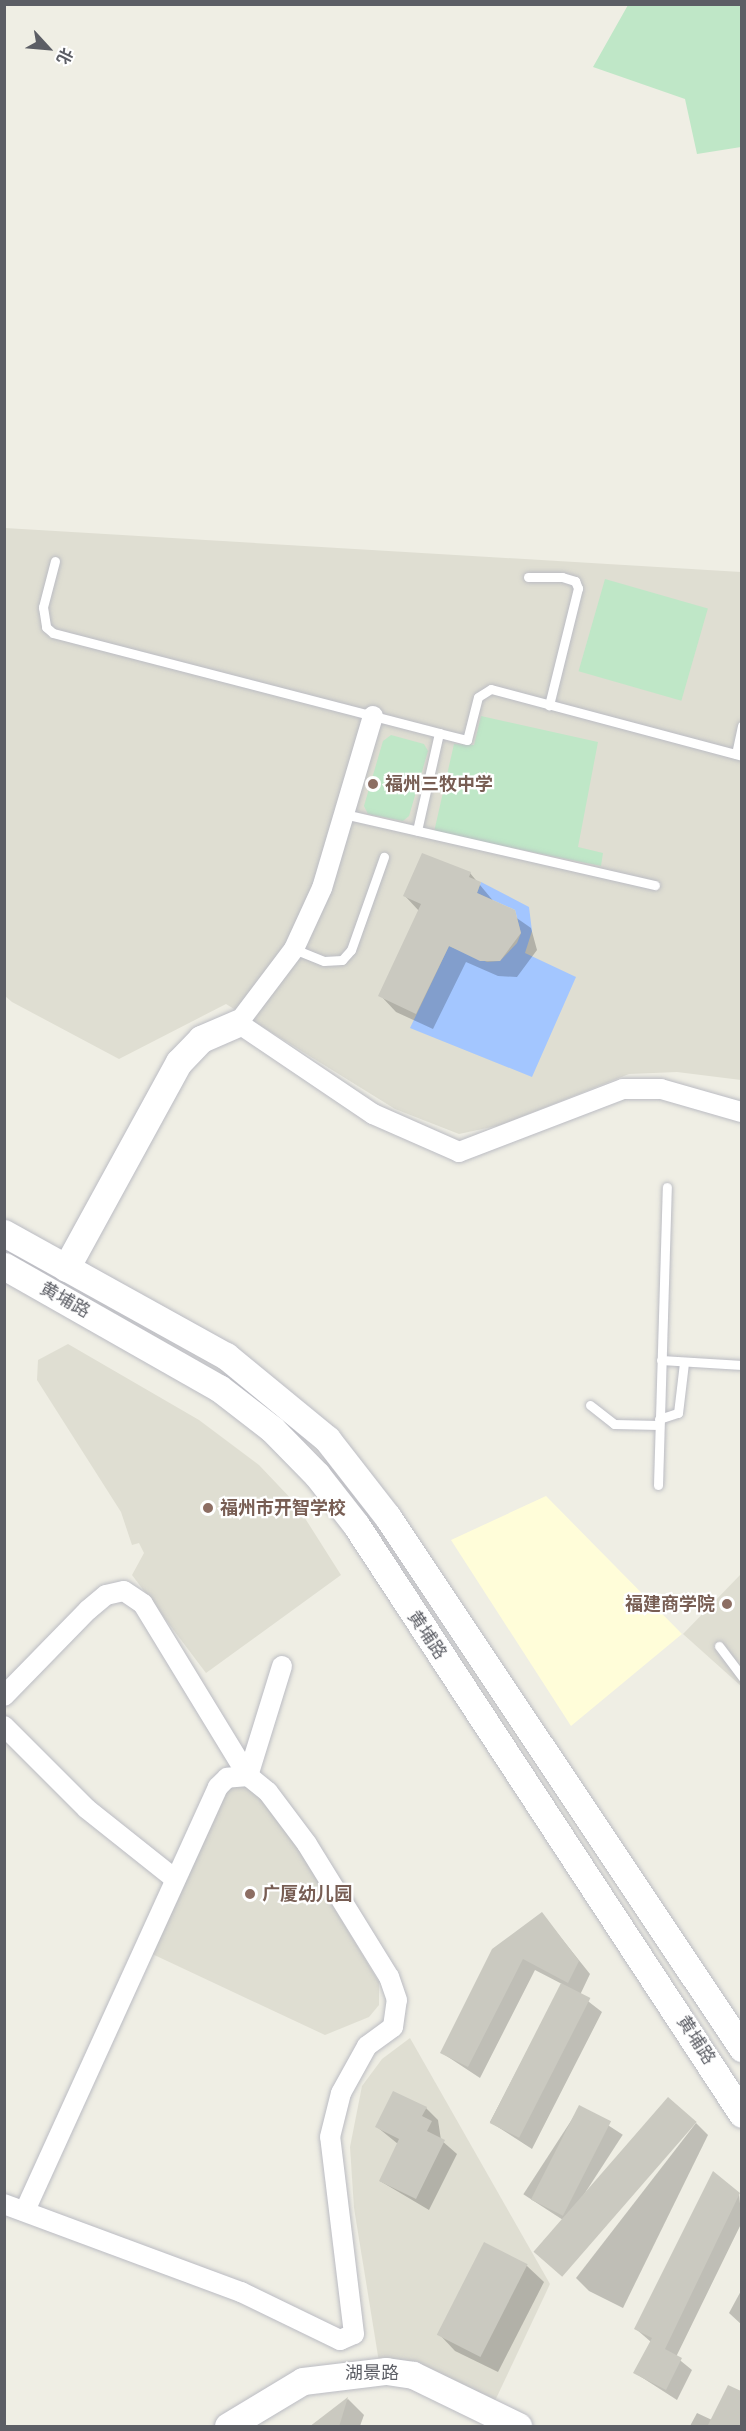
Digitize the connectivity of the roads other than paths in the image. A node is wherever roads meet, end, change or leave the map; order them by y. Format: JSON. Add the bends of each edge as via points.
{"nodes":[{"id":1,"x":55,"y":561,"type":"dead end"},
{"id":2,"x":528,"y":577,"type":"dead end"},
{"id":3,"x":549,"y":705,"type":"junction"},
{"id":4,"x":373,"y":716,"type":"junction"},
{"id":5,"x":741,"y":726,"type":"edge"},
{"id":6,"x":439,"y":733,"type":"junction"},
{"id":7,"x":739,"y":755,"type":"edge"},
{"id":8,"x":345,"y":814,"type":"junction"},
{"id":9,"x":417,"y":831,"type":"junction"},
{"id":10,"x":384,"y":857,"type":"dead end"},
{"id":11,"x":655,"y":885,"type":"dead end"},
{"id":12,"x":294,"y":949,"type":"junction"},
{"id":13,"x":237,"y":1023,"type":"junction"},
{"id":14,"x":741,"y":1112,"type":"edge"},
{"id":15,"x":667,"y":1187,"type":"dead end"},
{"id":16,"x":4,"y":1233,"type":"edge"},
{"id":17,"x":4,"y":1266,"type":"edge"},
{"id":18,"x":66,"y":1268,"type":"junction"},
{"id":19,"x":661,"y":1360,"type":"junction"},
{"id":20,"x":684,"y":1363,"type":"junction"},
{"id":21,"x":741,"y":1365,"type":"edge"},
{"id":22,"x":590,"y":1405,"type":"dead end"},
{"id":23,"x":659,"y":1422,"type":"junction"},
{"id":24,"x":658,"y":1485,"type":"dead end"},
{"id":25,"x":719,"y":1646,"type":"dead end"},
{"id":26,"x":282,"y":1666,"type":"dead end"},
{"id":27,"x":741,"y":1677,"type":"edge"},
{"id":28,"x":4,"y":1696,"type":"edge"},
{"id":29,"x":4,"y":1726,"type":"edge"},
{"id":30,"x":248,"y":1776,"type":"junction"},
{"id":31,"x":175,"y":1879,"type":"junction"},
{"id":32,"x":741,"y":2048,"type":"edge"},
{"id":33,"x":741,"y":2114,"type":"edge"},
{"id":34,"x":4,"y":2204,"type":"edge"},
{"id":35,"x":25,"y":2211,"type":"junction"},
{"id":36,"x":228,"y":2427,"type":"edge"},
{"id":37,"x":519,"y":2427,"type":"edge"}],
"edges":[{"from":1,"to":4,"type":"lane","via":[[43,618],[53,633]]},
{"from":2,"to":3,"type":"lane","via":[[562,577],[578,588]]},
{"from":3,"to":6,"type":"lane","via":[[491,689],[478,697],[467,740]]},
{"from":3,"to":7,"type":"lane"},
{"from":4,"to":6,"type":"lane"},
{"from":4,"to":8,"type":"street"},
{"from":5,"to":7,"type":"lane"},
{"from":6,"to":9,"type":"lane"},
{"from":8,"to":9,"type":"lane"},
{"from":8,"to":12,"type":"street","via":[[322,888]]},
{"from":9,"to":11,"type":"lane"},
{"from":10,"to":12,"type":"lane","via":[[351,950],[342,960],[324,961]]},
{"from":12,"to":13,"type":"street"},
{"from":13,"to":14,"type":"street","via":[[373,1114],[459,1152],[623,1089],[661,1089]]},
{"from":13,"to":18,"type":"main road","via":[[201,1039],[179,1062]]},
{"from":15,"to":19,"type":"lane"},
{"from":16,"to":18,"type":"main road","name":"黄埔路"},
{"from":17,"to":33,"type":"main road","name":"黄埔路","via":[[219,1388],[272,1429],[324,1483]]},
{"from":18,"to":32,"type":"main road","name":"黄埔路","via":[[253,1374],[327,1439],[387,1516]]},
{"from":19,"to":20,"type":"lane"},
{"from":19,"to":23,"type":"lane"},
{"from":20,"to":21,"type":"lane"},
{"from":20,"to":23,"type":"lane","via":[[678,1413]]},
{"from":22,"to":23,"type":"lane","via":[[614,1424]]},
{"from":23,"to":24,"type":"lane"},
{"from":25,"to":27,"type":"lane"},
{"from":26,"to":30,"type":"street"},
{"from":28,"to":30,"type":"street","via":[[88,1610],[106,1595],[124,1591],[143,1604]]},
{"from":29,"to":31,"type":"street","via":[[87,1809]]},
{"from":30,"to":31,"type":"street","via":[[227,1778],[218,1787]]},
{"from":30,"to":35,"type":"street","via":[[268,1792],[307,1844],[389,1977],[397,2000],[393,2027],[367,2046],[341,2093],[330,2137],[354,2334],[340,2340],[241,2292]]},
{"from":31,"to":35,"type":"street"},
{"from":34,"to":35,"type":"street"},
{"from":36,"to":37,"type":"main road","name":"湖景路","via":[[303,2381],[386,2371],[413,2375]]}]}
